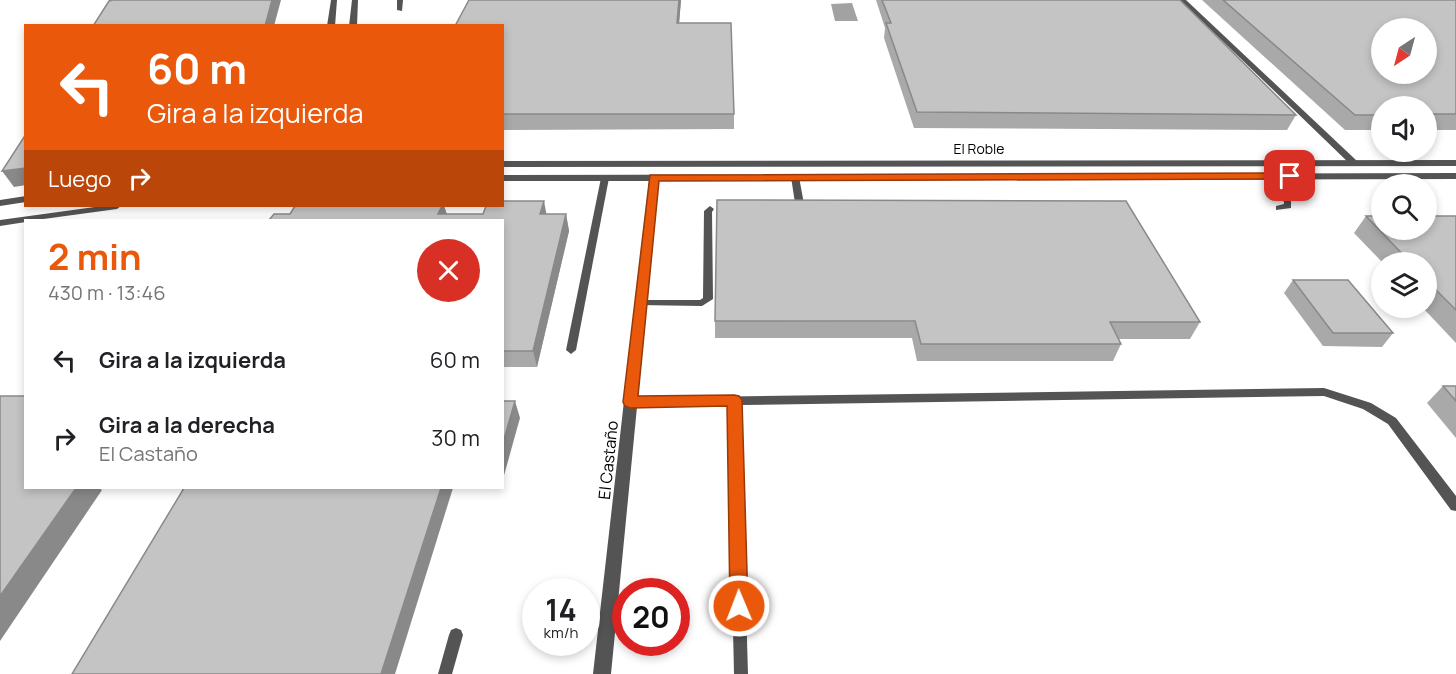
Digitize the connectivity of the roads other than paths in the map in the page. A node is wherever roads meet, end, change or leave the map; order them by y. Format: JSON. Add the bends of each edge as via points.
{"nodes":[{"id":1,"x":334,"y":0,"type":"edge"},
{"id":2,"x":355,"y":0,"type":"edge"},
{"id":3,"x":400,"y":0,"type":"edge"},
{"id":4,"x":1183,"y":0,"type":"edge"},
{"id":5,"x":400,"y":10,"type":"dead end"},
{"id":6,"x":331,"y":24,"type":"edge"},
{"id":7,"x":353,"y":24,"type":"edge"},
{"id":8,"x":952,"y":162,"type":"junction"},
{"id":9,"x":1354,"y":163,"type":"junction"},
{"id":10,"x":1456,"y":163,"type":"edge"},
{"id":11,"x":504,"y":164,"type":"edge"},
{"id":12,"x":958,"y":176,"type":"junction"},
{"id":13,"x":1266,"y":176,"type":"junction"},
{"id":14,"x":1456,"y":176,"type":"edge"},
{"id":15,"x":795,"y":177,"type":"junction"},
{"id":16,"x":504,"y":178,"type":"edge"},
{"id":17,"x":605,"y":178,"type":"junction"},
{"id":18,"x":654,"y":178,"type":"junction"},
{"id":19,"x":24,"y":199,"type":"edge"},
{"id":20,"x":0,"y":203,"type":"edge"},
{"id":21,"x":110,"y":207,"type":"edge"},
{"id":22,"x":1279,"y":208,"type":"dead end"},
{"id":23,"x":710,"y":209,"type":"dead end"},
{"id":24,"x":783,"y":210,"type":"edge"},
{"id":25,"x":28,"y":219,"type":"edge"},
{"id":26,"x":24,"y":220,"type":"edge"},
{"id":27,"x":0,"y":223,"type":"edge"},
{"id":28,"x":641,"y":303,"type":"junction"},
{"id":29,"x":571,"y":350,"type":"dead end"},
{"id":30,"x":734,"y":400,"type":"junction"},
{"id":31,"x":630,"y":402,"type":"junction"},
{"id":32,"x":1456,"y":506,"type":"edge"},
{"id":33,"x":456,"y":634,"type":"dead end"},
{"id":34,"x":445,"y":674,"type":"edge"},
{"id":35,"x":602,"y":674,"type":"edge"},
{"id":36,"x":741,"y":674,"type":"edge"}],
"edges":[{"from":1,"to":6,"type":"street"},
{"from":2,"to":7,"type":"street"},
{"from":3,"to":5,"type":"lane"},
{"from":4,"to":9,"type":"lane"},
{"from":8,"to":9,"type":"street","name":"El Roble"},
{"from":8,"to":11,"type":"street","name":"El Roble"},
{"from":8,"to":12,"type":"street"},
{"from":9,"to":10,"type":"street","name":"El Roble"},
{"from":12,"to":13,"type":"street","name":"El Roble"},
{"from":12,"to":15,"type":"street","name":"El Roble"},
{"from":13,"to":14,"type":"street","name":"El Roble"},
{"from":13,"to":22,"type":"lane","via":[[1288,202],[1288,206]]},
{"from":15,"to":18,"type":"street","name":"El Roble"},
{"from":15,"to":24,"type":"lane","via":[[800,204]]},
{"from":16,"to":17,"type":"street","name":"El Roble"},
{"from":17,"to":18,"type":"street","name":"El Roble"},
{"from":17,"to":29,"type":"lane"},
{"from":18,"to":28,"type":"street","name":"El Castaño"},
{"from":19,"to":20,"type":"lane"},
{"from":21,"to":25,"type":"lane"},
{"from":23,"to":28,"type":"lane","via":[[708,299],[702,303]]},
{"from":26,"to":27,"type":"lane"},
{"from":28,"to":31,"type":"street","name":"El Castaño"},
{"from":30,"to":31,"type":"lane"},
{"from":30,"to":32,"type":"lane","via":[[1324,392],[1367,406],[1392,421]]},
{"from":30,"to":36,"type":"lane"},
{"from":31,"to":35,"type":"street","name":"El Castaño"},
{"from":33,"to":34,"type":"lane"}]}
